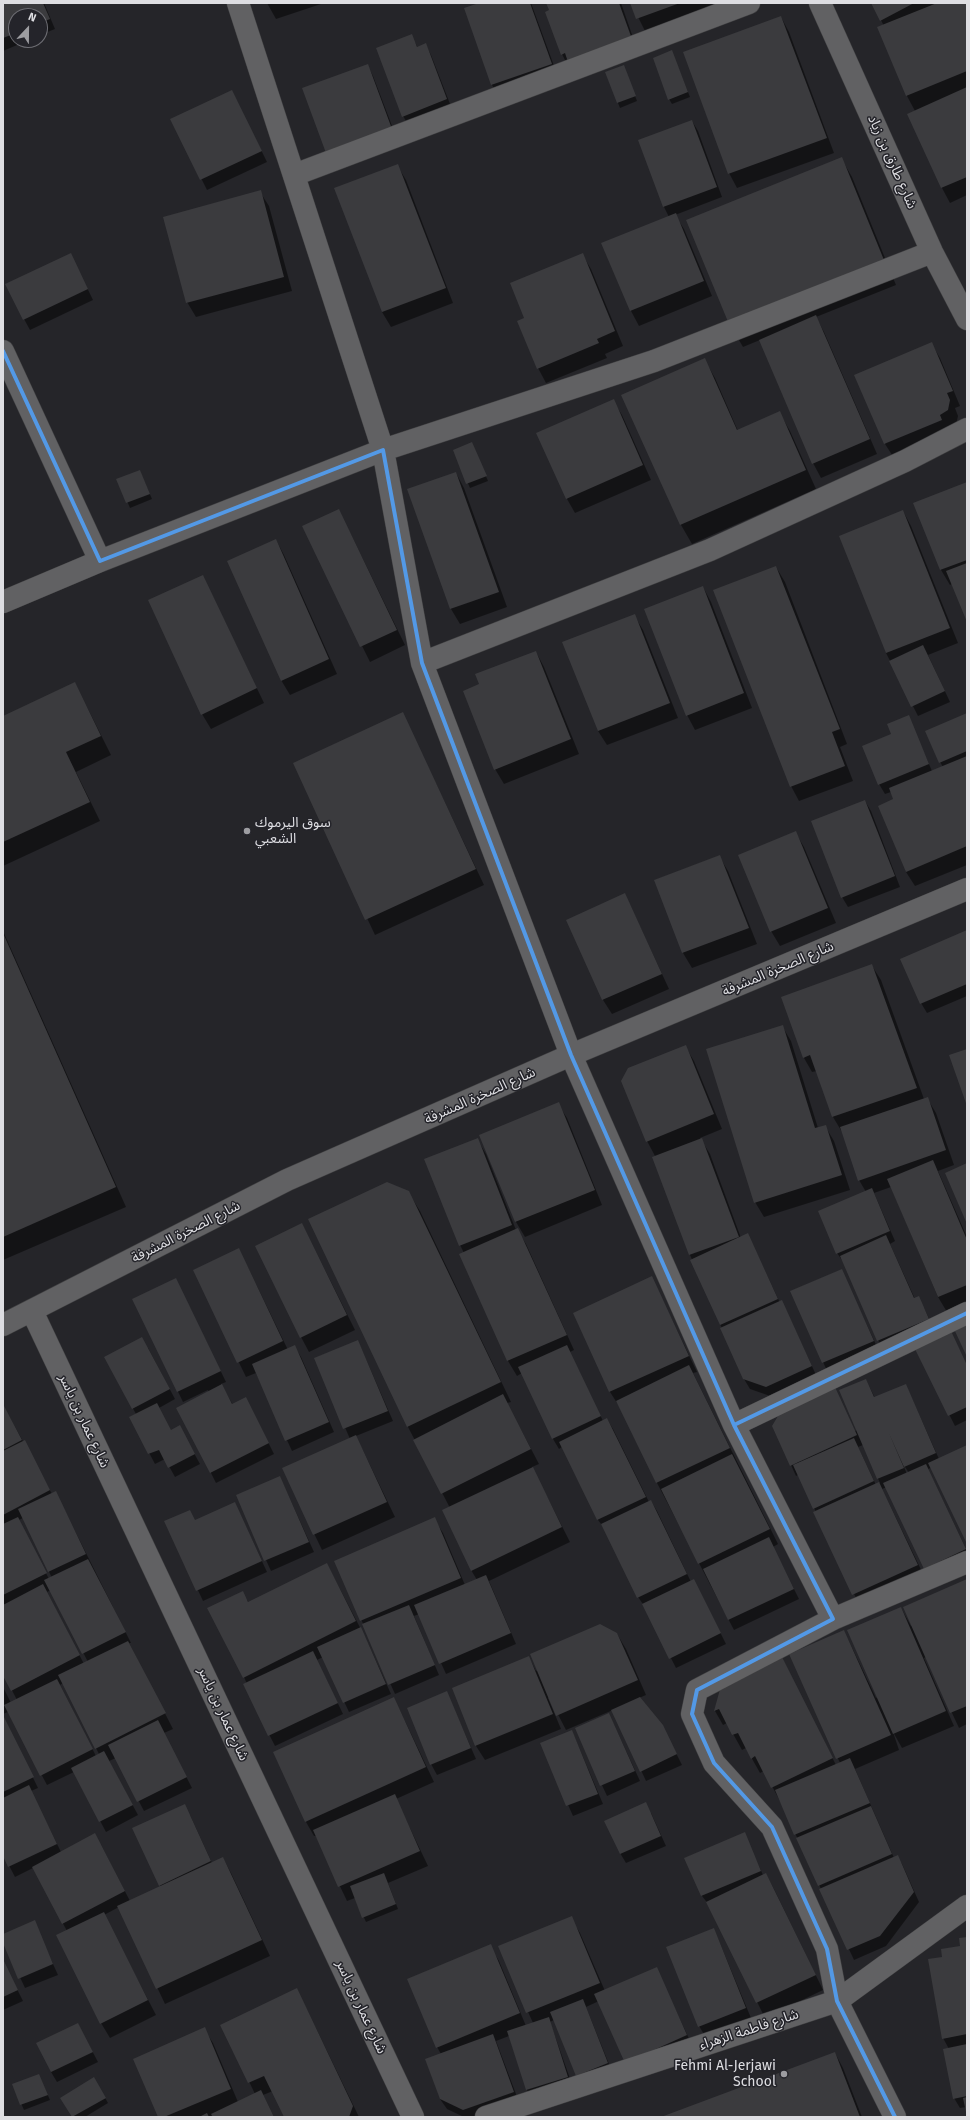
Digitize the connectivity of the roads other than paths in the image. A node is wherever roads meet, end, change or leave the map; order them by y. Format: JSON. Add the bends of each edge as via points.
{"nodes":[{"id":1,"x":238,"y":3,"type":"edge"},
{"id":2,"x":749,"y":3,"type":"edge"},
{"id":3,"x":820,"y":3,"type":"edge"},
{"id":4,"x":294,"y":175,"type":"junction"},
{"id":5,"x":932,"y":252,"type":"junction"},
{"id":6,"x":967,"y":319,"type":"edge"},
{"id":7,"x":3,"y":351,"type":"edge"},
{"id":8,"x":967,"y":429,"type":"edge"},
{"id":9,"x":383,"y":450,"type":"junction"},
{"id":10,"x":100,"y":561,"type":"junction"},
{"id":11,"x":3,"y":602,"type":"edge"},
{"id":12,"x":422,"y":663,"type":"junction"},
{"id":13,"x":967,"y":889,"type":"edge"},
{"id":14,"x":571,"y":1055,"type":"junction"},
{"id":15,"x":32,"y":1311,"type":"junction"},
{"id":16,"x":967,"y":1313,"type":"edge"},
{"id":17,"x":3,"y":1325,"type":"edge"},
{"id":18,"x":734,"y":1425,"type":"junction"},
{"id":19,"x":967,"y":1562,"type":"edge"},
{"id":20,"x":833,"y":1619,"type":"junction"},
{"id":21,"x":967,"y":1906,"type":"edge"},
{"id":22,"x":837,"y":2001,"type":"junction"},
{"id":23,"x":413,"y":2117,"type":"edge"},
{"id":24,"x":486,"y":2117,"type":"edge"},
{"id":25,"x":894,"y":2117,"type":"edge"}],
"edges":[{"from":1,"to":4,"type":"street"},
{"from":2,"to":4,"type":"street"},
{"from":3,"to":5,"type":"street","name":"شارع طارق بن زياد"},
{"from":4,"to":9,"type":"street"},
{"from":5,"to":6,"type":"street","name":"شارع طارق بن زياد"},
{"from":5,"to":9,"type":"street","via":[[654,361]]},
{"from":7,"to":10,"type":"street"},
{"from":8,"to":12,"type":"street","via":[[905,461],[710,550]]},
{"from":9,"to":10,"type":"street"},
{"from":9,"to":12,"type":"street"},
{"from":10,"to":11,"type":"street"},
{"from":12,"to":14,"type":"street"},
{"from":13,"to":14,"type":"street","name":"شارع الصخرة المشرفة"},
{"from":14,"to":15,"type":"street","name":"شارع الصخرة المشرفة","via":[[287,1180]]},
{"from":14,"to":18,"type":"street"},
{"from":15,"to":17,"type":"street","name":"شارع الصخرة المشرفة"},
{"from":15,"to":23,"type":"street","name":"شارع عمار بن ياسر"},
{"from":16,"to":18,"type":"street"},
{"from":18,"to":20,"type":"street"},
{"from":19,"to":20,"type":"street"},
{"from":20,"to":22,"type":"street","via":[[697,1690],[692,1714],[714,1763],[772,1827],[827,1950]]},
{"from":21,"to":22,"type":"street","name":"شارع فاطمة الزهراء"},
{"from":22,"to":24,"type":"street","name":"شارع فاطمة الزهراء"},
{"from":22,"to":25,"type":"street"}]}
